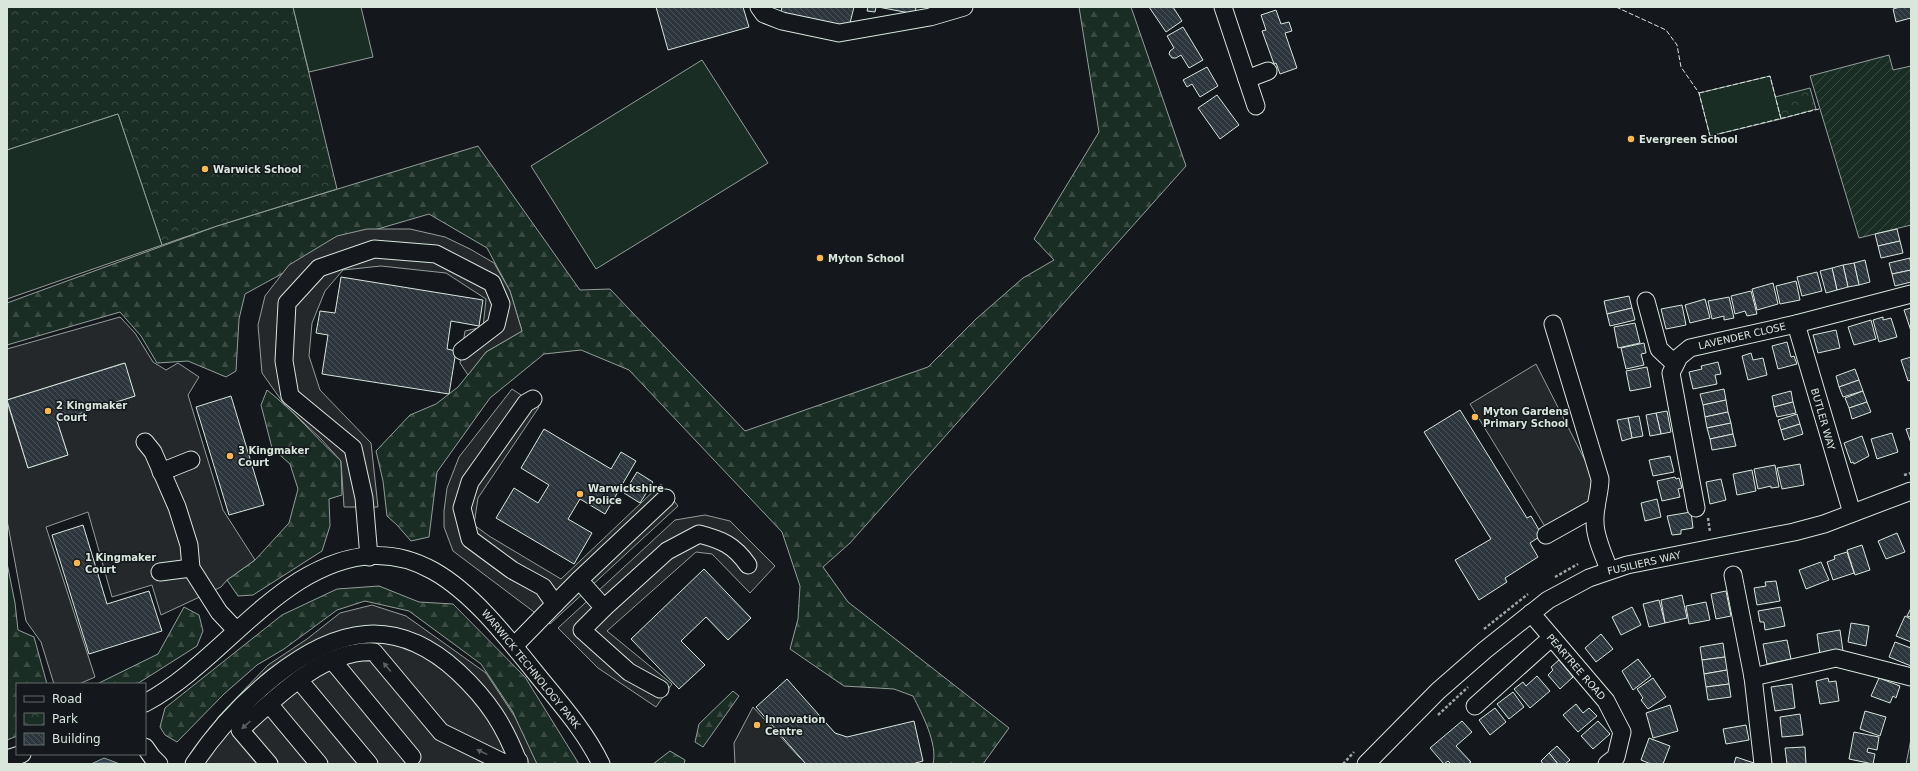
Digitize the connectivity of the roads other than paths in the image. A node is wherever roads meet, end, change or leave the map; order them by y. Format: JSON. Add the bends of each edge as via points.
{"nodes":[{"id":1,"x":759,"y":7,"type":"edge"},
{"id":2,"x":964,"y":7,"type":"edge"},
{"id":3,"x":1223,"y":7,"type":"edge"},
{"id":4,"x":1268,"y":71,"type":"dead end"},
{"id":5,"x":1247,"y":79,"type":"junction"},
{"id":6,"x":1256,"y":106,"type":"dead end"},
{"id":7,"x":1911,"y":294,"type":"edge"},
{"id":8,"x":1646,"y":301,"type":"dead end"},
{"id":9,"x":1553,"y":324,"type":"dead end"},
{"id":10,"x":1796,"y":324,"type":"junction"},
{"id":11,"x":462,"y":351,"type":"dead end"},
{"id":12,"x":1675,"y":364,"type":"junction"},
{"id":13,"x":533,"y":399,"type":"dead end"},
{"id":14,"x":145,"y":442,"type":"dead end"},
{"id":15,"x":192,"y":460,"type":"dead end"},
{"id":16,"x":161,"y":472,"type":"junction"},
{"id":17,"x":1911,"y":491,"type":"edge"},
{"id":18,"x":666,"y":498,"type":"dead end"},
{"id":19,"x":1596,"y":507,"type":"junction"},
{"id":20,"x":1696,"y":508,"type":"dead end"},
{"id":21,"x":1852,"y":513,"type":"junction"},
{"id":22,"x":1546,"y":535,"type":"dead end"},
{"id":23,"x":369,"y":557,"type":"junction"},
{"id":24,"x":748,"y":565,"type":"dead end"},
{"id":25,"x":191,"y":568,"type":"junction"},
{"id":26,"x":1609,"y":570,"type":"junction"},
{"id":27,"x":160,"y":572,"type":"dead end"},
{"id":28,"x":1733,"y":575,"type":"dead end"},
{"id":29,"x":579,"y":580,"type":"junction"},
{"id":30,"x":555,"y":604,"type":"junction"},
{"id":31,"x":604,"y":608,"type":"junction"},
{"id":32,"x":1531,"y":613,"type":"junction"},
{"id":33,"x":236,"y":630,"type":"junction"},
{"id":34,"x":1551,"y":638,"type":"junction"},
{"id":35,"x":514,"y":646,"type":"junction"},
{"id":36,"x":332,"y":660,"type":"junction"},
{"id":37,"x":1753,"y":677,"type":"junction"},
{"id":38,"x":1911,"y":677,"type":"edge"},
{"id":39,"x":299,"y":680,"type":"junction"},
{"id":40,"x":660,"y":689,"type":"dead end"},
{"id":41,"x":146,"y":702,"type":"edge"},
{"id":42,"x":269,"y":704,"type":"junction"},
{"id":43,"x":1475,"y":706,"type":"dead end"},
{"id":44,"x":146,"y":748,"type":"edge"},
{"id":45,"x":19,"y":755,"type":"edge"},
{"id":46,"x":412,"y":757,"type":"dead end"},
{"id":47,"x":7,"y":759,"type":"edge"},
{"id":48,"x":519,"y":763,"type":"edge"},
{"id":49,"x":159,"y":764,"type":"edge"},
{"id":50,"x":194,"y":764,"type":"edge"},
{"id":51,"x":269,"y":764,"type":"edge"},
{"id":52,"x":319,"y":764,"type":"edge"},
{"id":53,"x":369,"y":764,"type":"edge"},
{"id":54,"x":600,"y":764,"type":"edge"},
{"id":55,"x":1366,"y":764,"type":"edge"},
{"id":56,"x":1607,"y":764,"type":"edge"},
{"id":57,"x":1763,"y":764,"type":"edge"}],
"edges":[{"from":1,"to":2,"type":"street","via":[[764,14],[777,20],[839,33],[930,17]]},
{"from":3,"to":5,"type":"street"},
{"from":4,"to":5,"type":"street"},
{"from":5,"to":6,"type":"street"},
{"from":7,"to":10,"type":"street","name":"LAVENDER CLOSE"},
{"from":8,"to":12,"type":"street","via":[[1659,349]]},
{"from":9,"to":19,"type":"street","via":[[1600,479]]},
{"from":10,"to":12,"type":"street","name":"LAVENDER CLOSE","via":[[1690,348],[1678,357]]},
{"from":10,"to":21,"type":"street","name":"BUTLER WAY"},
{"from":11,"to":23,"type":"street","via":[[496,325],[501,304],[492,283],[436,254],[374,248],[319,268],[287,303],[284,362],[290,396],[353,448],[364,498]]},
{"from":12,"to":20,"type":"street","via":[[1671,373]]},
{"from":13,"to":30,"type":"street","via":[[526,403],[470,482],[462,508],[470,539],[512,570],[543,586]]},
{"from":14,"to":16,"type":"street","via":[[153,452]]},
{"from":15,"to":16,"type":"street"},
{"from":16,"to":25,"type":"street","via":[[177,508],[189,545]]},
{"from":17,"to":21,"type":"street","name":"FUSILIERS WAY"},
{"from":18,"to":29,"type":"street"},
{"from":19,"to":22,"type":"street"},
{"from":19,"to":26,"type":"street","via":[[1595,524]]},
{"from":21,"to":26,"type":"street","name":"FUSILIERS WAY","via":[[1794,532]]},
{"from":23,"to":33,"type":"street","name":"WARWICK TECHNOLOGY PARK","via":[[350,560],[316,572],[279,596]]},
{"from":23,"to":35,"type":"street","name":"WARWICK TECHNOLOGY PARK","via":[[407,560],[434,571],[461,589],[496,623]]},
{"from":24,"to":31,"type":"street","via":[[728,544],[699,534],[667,551]]},
{"from":25,"to":27,"type":"street"},
{"from":25,"to":33,"type":"street","via":[[218,612]]},
{"from":26,"to":32,"type":"street","name":"FUSILIERS WAY","via":[[1569,588]]},
{"from":28,"to":37,"type":"street"},
{"from":29,"to":30,"type":"street"},
{"from":29,"to":31,"type":"street"},
{"from":30,"to":35,"type":"street"},
{"from":31,"to":40,"type":"street","via":[[582,630],[629,672]]},
{"from":32,"to":34,"type":"street","name":"PEARTREE ROAD"},
{"from":32,"to":55,"type":"street","name":"FUSILIERS WAY","via":[[1438,691]]},
{"from":33,"to":41,"type":"street","name":"WARWICK TECHNOLOGY PARK","via":[[189,671]]},
{"from":34,"to":43,"type":"street"},
{"from":34,"to":56,"type":"street","name":"PEARTREE ROAD","via":[[1606,701],[1622,732],[1616,757]]},
{"from":35,"to":54,"type":"street","name":"WARWICK TECHNOLOGY PARK","via":[[579,726]]},
{"from":36,"to":39,"type":"street"},
{"from":36,"to":46,"type":"street"},
{"from":48,"to":36,"type":"street","one_way":true,"via":[[504,763],[441,732],[374,652],[356,652]]},
{"from":37,"to":38,"type":"street","via":[[1836,658]]},
{"from":37,"to":57,"type":"street"},
{"from":39,"to":42,"type":"street"},
{"from":39,"to":53,"type":"street"},
{"from":42,"to":51,"type":"street","one_way":true,"via":[[240,730]]},
{"from":42,"to":52,"type":"street"},
{"from":44,"to":49,"type":"street"},
{"from":45,"to":47,"type":"street"},
{"from":48,"to":50,"type":"street","via":[[506,730],[494,711],[468,681],[445,660],[410,641],[389,635],[358,634],[336,640],[292,662],[237,710]]}]}
